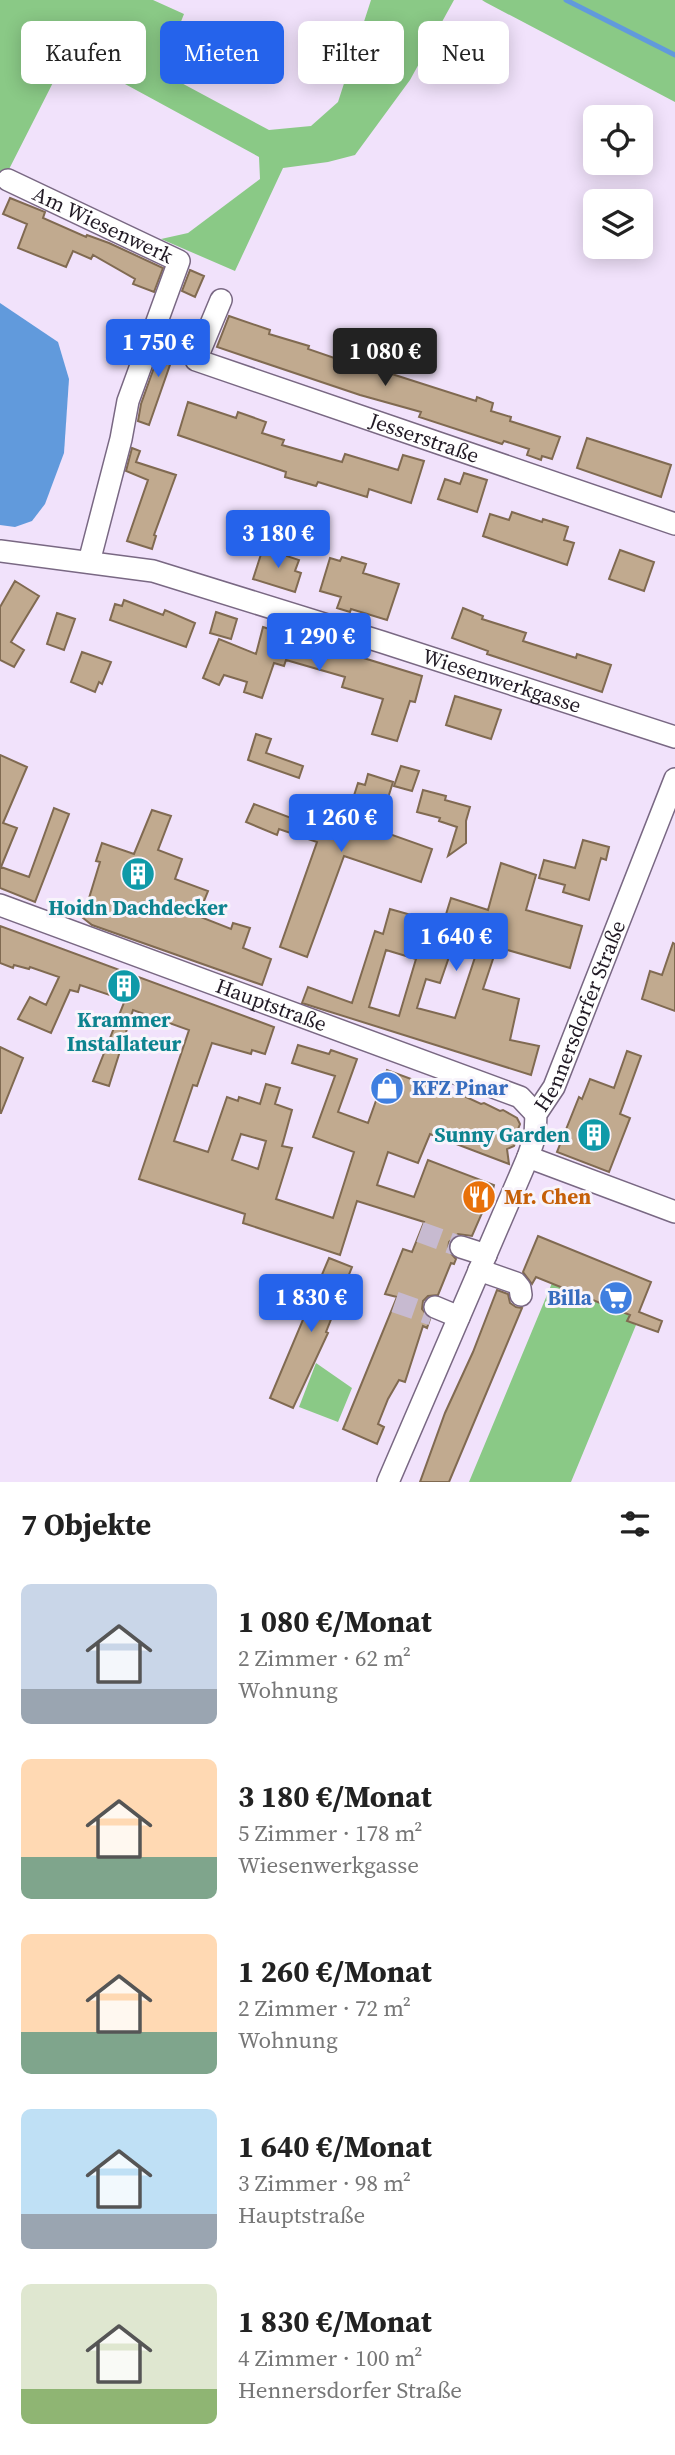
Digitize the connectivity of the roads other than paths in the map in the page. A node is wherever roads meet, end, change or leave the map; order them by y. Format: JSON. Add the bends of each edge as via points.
{"nodes":[{"id":1,"x":8,"y":180,"type":"dead end"},
{"id":2,"x":221,"y":300,"type":"dead end"},
{"id":3,"x":675,"y":524,"type":"edge"},
{"id":4,"x":4,"y":557,"type":"edge"},
{"id":5,"x":89,"y":562,"type":"junction"},
{"id":6,"x":675,"y":737,"type":"edge"},
{"id":7,"x":675,"y":779,"type":"edge"},
{"id":8,"x":0,"y":905,"type":"edge"},
{"id":9,"x":536,"y":1114,"type":"junction"},
{"id":10,"x":528,"y":1157,"type":"junction"},
{"id":11,"x":675,"y":1212,"type":"edge"},
{"id":12,"x":461,"y":1247,"type":"tunnel mouth"},
{"id":13,"x":482,"y":1263,"type":"junction"},
{"id":14,"x":521,"y":1295,"type":"dead end"},
{"id":15,"x":434,"y":1311,"type":"tunnel mouth"},
{"id":16,"x":457,"y":1321,"type":"junction"},
{"id":17,"x":388,"y":1482,"type":"edge"}],
"edges":[{"from":1,"to":5,"type":"street","name":"Am Wiesenwerk","via":[[179,261],[128,401]]},
{"from":2,"to":3,"type":"street","name":"Jesserstraße","via":[[196,360]]},
{"from":4,"to":5,"type":"street","name":"Wiesenwerkgasse"},
{"from":5,"to":6,"type":"street","name":"Wiesenwerkgasse","via":[[153,571],[202,585]]},
{"from":7,"to":9,"type":"street","name":"Hennersdorfer Straße","via":[[554,1087]]},
{"from":8,"to":9,"type":"street","name":"Hauptstraße","via":[[520,1097]]},
{"from":9,"to":10,"type":"street","name":"Hennersdorfer Straße"},
{"from":10,"to":11,"type":"street"},
{"from":10,"to":13,"type":"street","name":"Hennersdorfer Straße"},
{"from":12,"to":13,"type":"street"},
{"from":13,"to":14,"type":"street","via":[[516,1283]]},
{"from":13,"to":16,"type":"street","name":"Hennersdorfer Straße"},
{"from":15,"to":16,"type":"street"},
{"from":16,"to":17,"type":"street","name":"Hennersdorfer Straße"}]}
